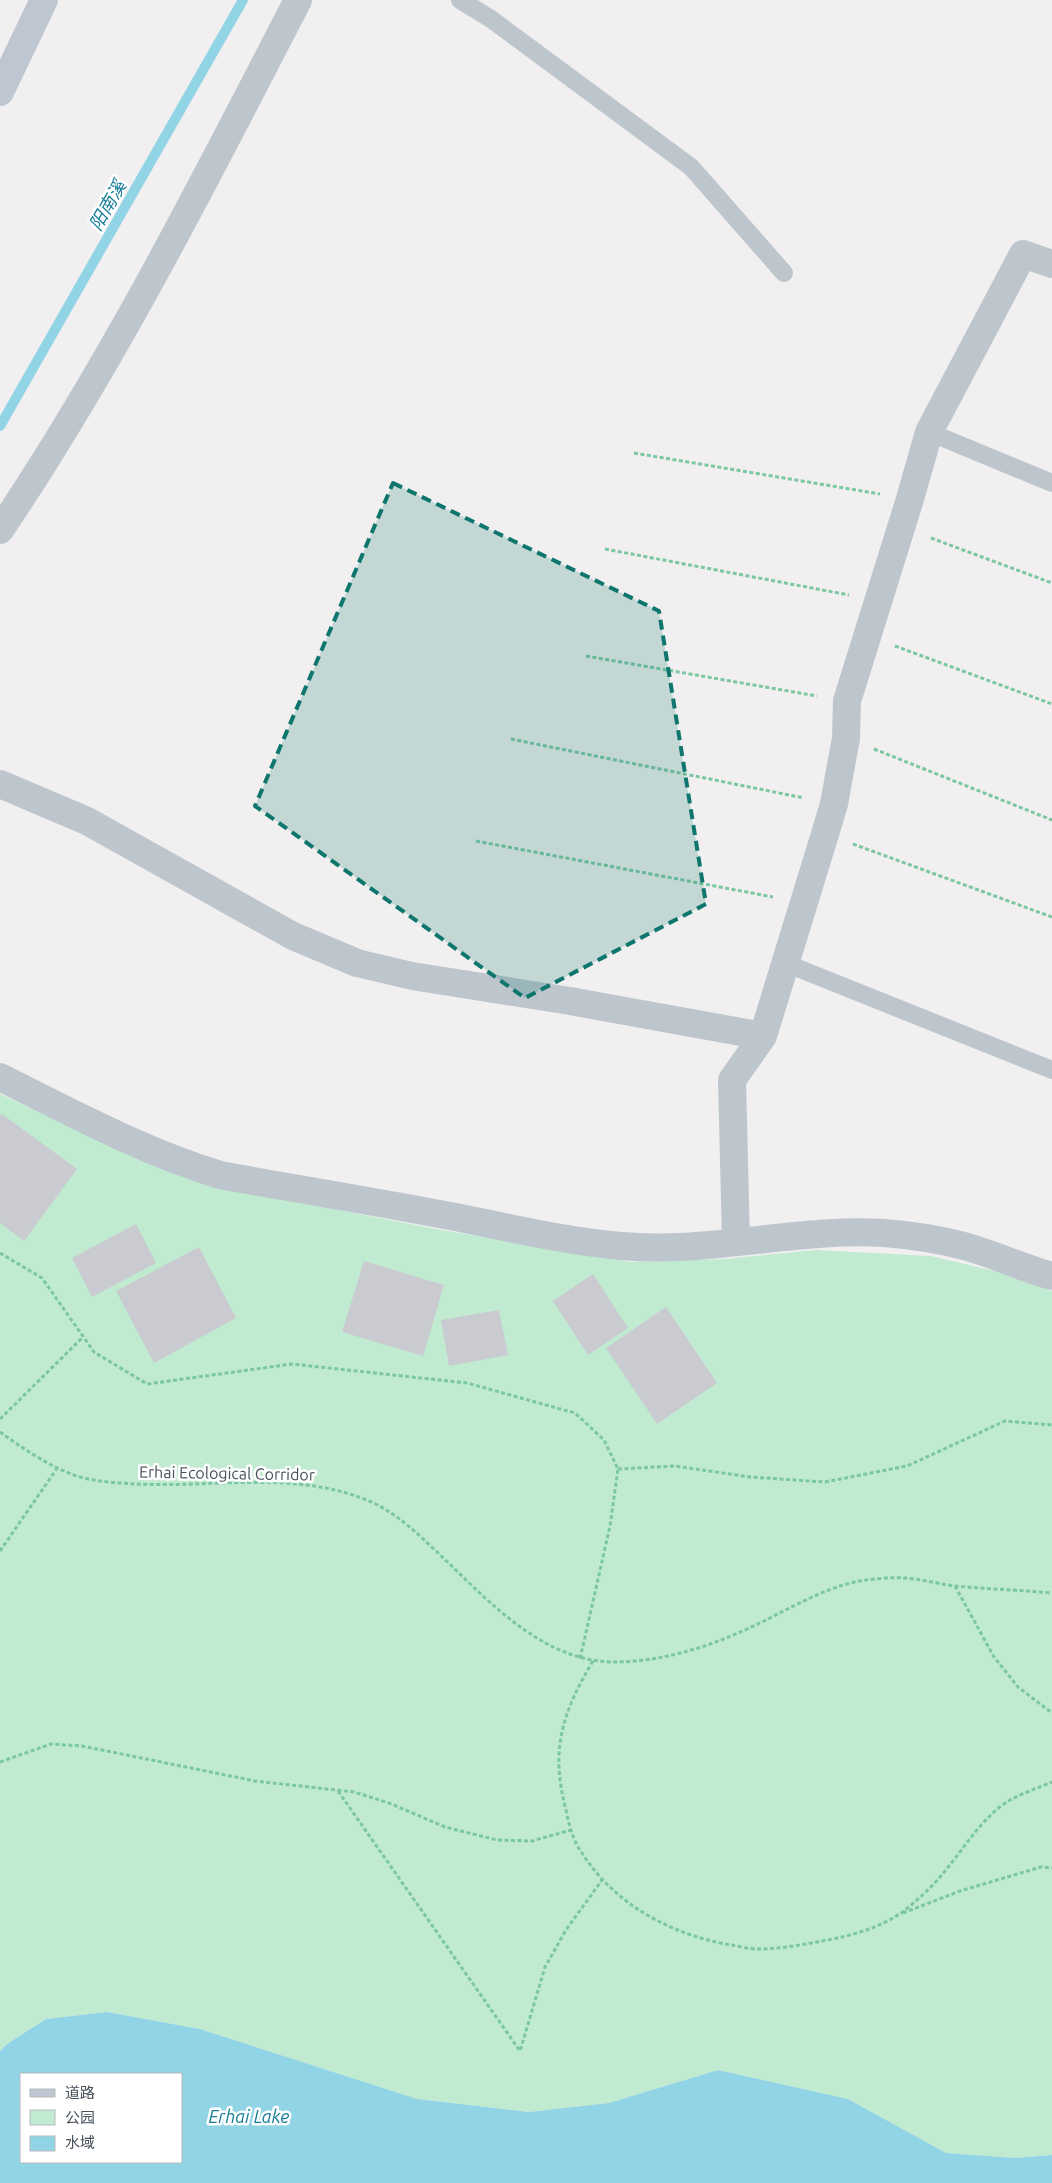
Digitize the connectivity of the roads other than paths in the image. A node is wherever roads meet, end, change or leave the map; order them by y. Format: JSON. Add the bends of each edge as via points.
{"nodes":[{"id":1,"x":44,"y":0,"type":"edge"},
{"id":2,"x":298,"y":0,"type":"edge"},
{"id":3,"x":460,"y":0,"type":"edge"},
{"id":4,"x":0,"y":92,"type":"edge"},
{"id":5,"x":1052,"y":264,"type":"edge"},
{"id":6,"x":784,"y":273,"type":"dead end"},
{"id":7,"x":929,"y":432,"type":"junction"},
{"id":8,"x":1052,"y":483,"type":"edge"},
{"id":9,"x":0,"y":530,"type":"edge"},
{"id":10,"x":0,"y":784,"type":"edge"},
{"id":11,"x":785,"y":963,"type":"junction"},
{"id":12,"x":763,"y":1036,"type":"junction"},
{"id":13,"x":1052,"y":1070,"type":"edge"},
{"id":14,"x":0,"y":1077,"type":"edge"},
{"id":15,"x":736,"y":1242,"type":"junction"},
{"id":16,"x":1052,"y":1276,"type":"edge"}],
"edges":[{"from":1,"to":4,"type":"street"},
{"from":2,"to":9,"type":"street","via":[[105,364]]},
{"from":3,"to":6,"type":"lane","via":[[491,19],[691,167]]},
{"from":5,"to":7,"type":"street","via":[[1023,254]]},
{"from":7,"to":8,"type":"lane"},
{"from":7,"to":11,"type":"street","via":[[847,701],[846,738],[834,804]]},
{"from":10,"to":12,"type":"street","via":[[87,821],[293,936],[356,963],[412,976]]},
{"from":11,"to":12,"type":"street"},
{"from":11,"to":13,"type":"lane"},
{"from":12,"to":15,"type":"street","via":[[732,1080]]},
{"from":14,"to":15,"type":"street","via":[[126,1141],[179,1163],[220,1175],[611,1245],[688,1248]]},
{"from":15,"to":16,"type":"street","via":[[843,1233],[922,1237],[965,1246]]}]}
